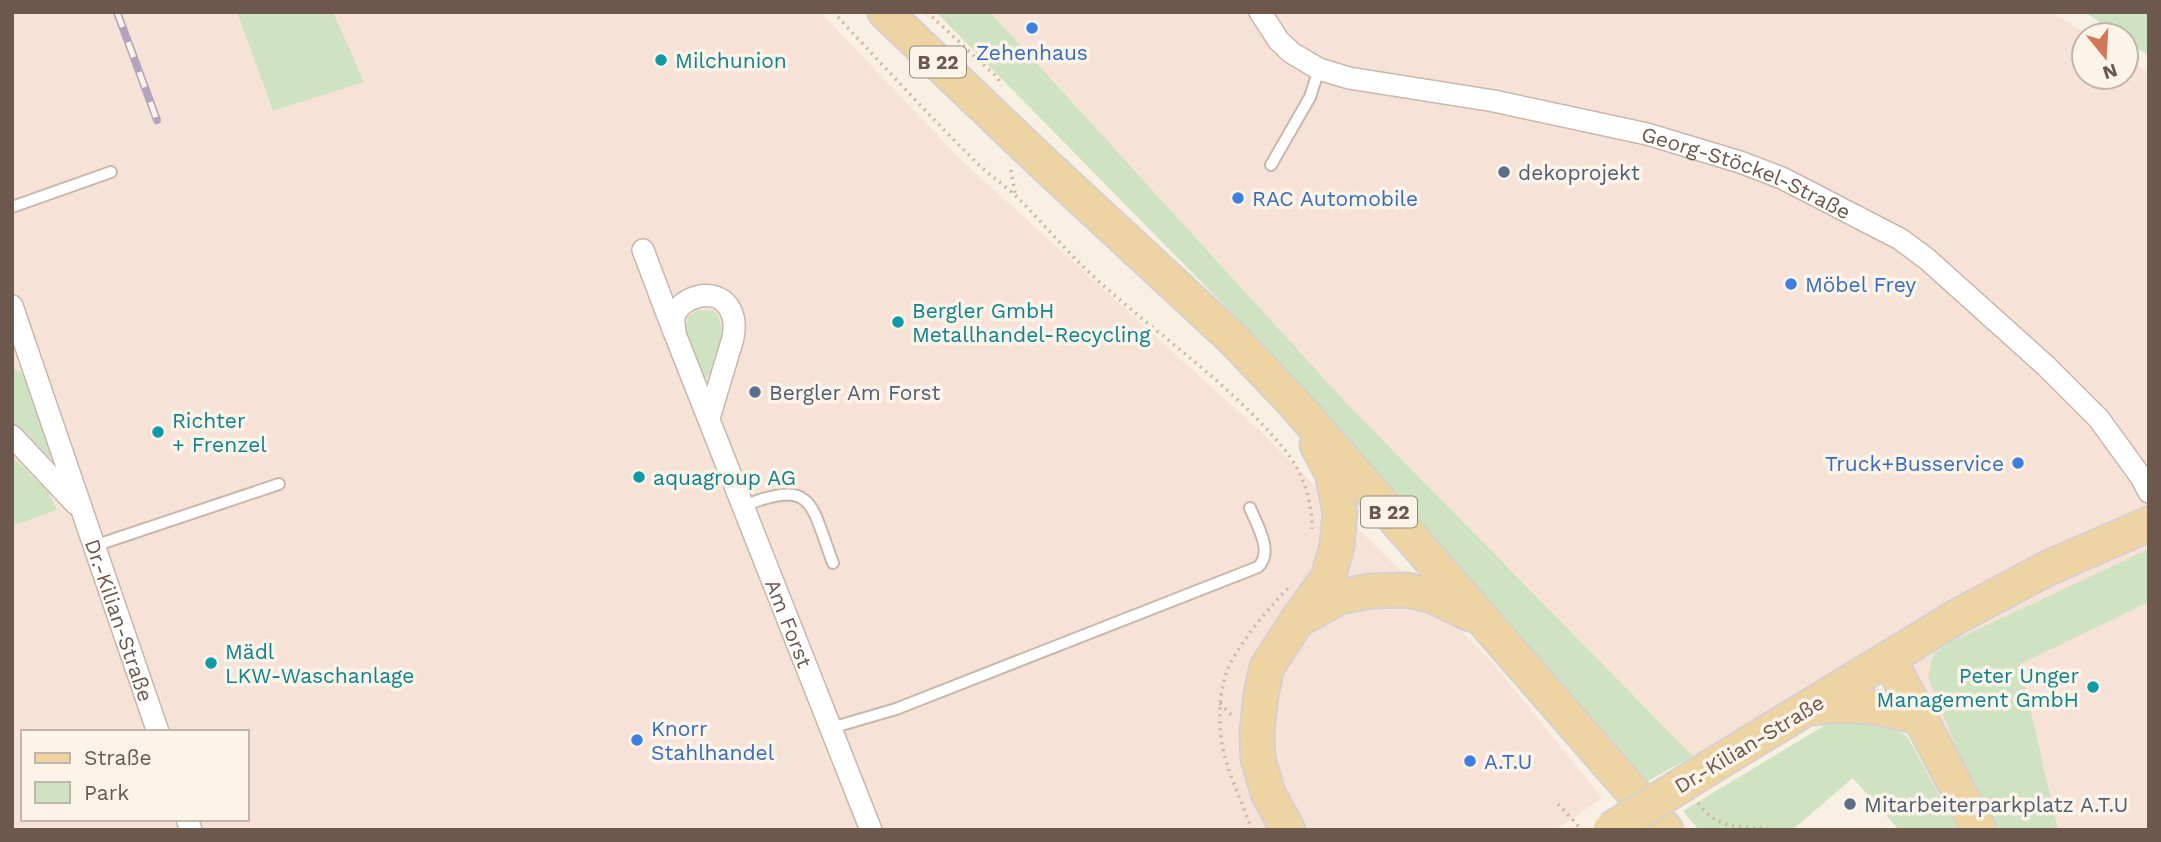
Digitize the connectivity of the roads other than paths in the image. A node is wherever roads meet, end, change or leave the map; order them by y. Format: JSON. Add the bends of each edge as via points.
{"nodes":[{"id":1,"x":885,"y":12,"type":"edge"},
{"id":2,"x":1260,"y":12,"type":"edge"},
{"id":3,"x":1319,"y":69,"type":"junction"},
{"id":4,"x":1270,"y":165,"type":"dead end"},
{"id":5,"x":111,"y":172,"type":"dead end"},
{"id":6,"x":12,"y":207,"type":"edge"},
{"id":7,"x":643,"y":250,"type":"dead end"},
{"id":8,"x":12,"y":306,"type":"edge"},
{"id":9,"x":675,"y":334,"type":"junction"},
{"id":10,"x":21,"y":354,"type":"edge"},
{"id":11,"x":1294,"y":403,"type":"junction"},
{"id":12,"x":709,"y":418,"type":"junction"},
{"id":13,"x":12,"y":436,"type":"edge"},
{"id":14,"x":279,"y":484,"type":"dead end"},
{"id":15,"x":2149,"y":492,"type":"edge"},
{"id":16,"x":743,"y":506,"type":"junction"},
{"id":17,"x":1250,"y":508,"type":"dead end"},
{"id":18,"x":82,"y":511,"type":"junction"},
{"id":19,"x":2149,"y":524,"type":"edge"},
{"id":20,"x":94,"y":546,"type":"junction"},
{"id":21,"x":833,"y":563,"type":"dead end"},
{"id":22,"x":1298,"y":619,"type":"junction"},
{"id":23,"x":1485,"y":622,"type":"junction"},
{"id":24,"x":1889,"y":659,"type":"junction"},
{"id":25,"x":1807,"y":709,"type":"junction"},
{"id":26,"x":1920,"y":718,"type":"junction"},
{"id":27,"x":831,"y":728,"type":"junction"},
{"id":28,"x":157,"y":730,"type":"edge"},
{"id":29,"x":871,"y":830,"type":"edge"},
{"id":30,"x":1288,"y":830,"type":"edge"},
{"id":31,"x":1610,"y":830,"type":"edge"},
{"id":32,"x":1666,"y":830,"type":"edge"},
{"id":33,"x":1979,"y":830,"type":"edge"}],
"edges":[{"from":1,"to":11,"type":"main road","number":"B 22","via":[[1233,339]]},
{"from":2,"to":3,"type":"street","name":"Georg-Stöckel-Straße","via":[[1279,41]]},
{"from":3,"to":4,"type":"lane","via":[[1310,97]]},
{"from":3,"to":15,"type":"street","name":"Georg-Stöckel-Straße","via":[[1647,134],[1782,178],[1900,239],[1927,258],[2099,419]]},
{"from":5,"to":6,"type":"lane"},
{"from":7,"to":9,"type":"street","name":"Am Forst"},
{"from":8,"to":10,"type":"street","name":"Dr.-Kilian-Straße"},
{"from":9,"to":12,"type":"street","name":"Am Forst"},
{"from":9,"to":12,"type":"street","via":[[674,318],[691,299],[717,297],[733,315],[733,338]]},
{"from":10,"to":18,"type":"street","name":"Dr.-Kilian-Straße"},
{"from":11,"to":22,"type":"main road","via":[[1332,473],[1340,512],[1328,578]]},
{"from":11,"to":23,"type":"main road","number":"B 22"},
{"from":12,"to":16,"type":"street","name":"Am Forst"},
{"from":13,"to":18,"type":"street","name":"Dr.-Kilian-Straße"},
{"from":14,"to":20,"type":"lane"},
{"from":16,"to":21,"type":"lane","via":[[778,494],[804,498]]},
{"from":16,"to":27,"type":"street","name":"Am Forst"},
{"from":17,"to":27,"type":"lane","via":[[1264,544],[1265,555],[1258,567],[896,709]]},
{"from":18,"to":20,"type":"street","name":"Dr.-Kilian-Straße"},
{"from":19,"to":24,"type":"main road","name":"Dr.-Kilian-Straße","via":[[2048,568]]},
{"from":20,"to":28,"type":"street","name":"Dr.-Kilian-Straße"},
{"from":22,"to":23,"type":"main road","via":[[1339,597],[1406,590],[1433,596]]},
{"from":22,"to":30,"type":"main road","via":[[1267,667],[1257,731],[1258,759],[1268,793]]},
{"from":23,"to":32,"type":"main road","number":"B 22"},
{"from":24,"to":25,"type":"main road","name":"Dr.-Kilian-Straße"},
{"from":24,"to":26,"type":"main road"},
{"from":25,"to":26,"type":"main road","via":[[1870,706]]},
{"from":25,"to":31,"type":"main road","name":"Dr.-Kilian-Straße","bridge":true},
{"from":26,"to":33,"type":"main road"},
{"from":27,"to":29,"type":"street","name":"Am Forst"}]}
